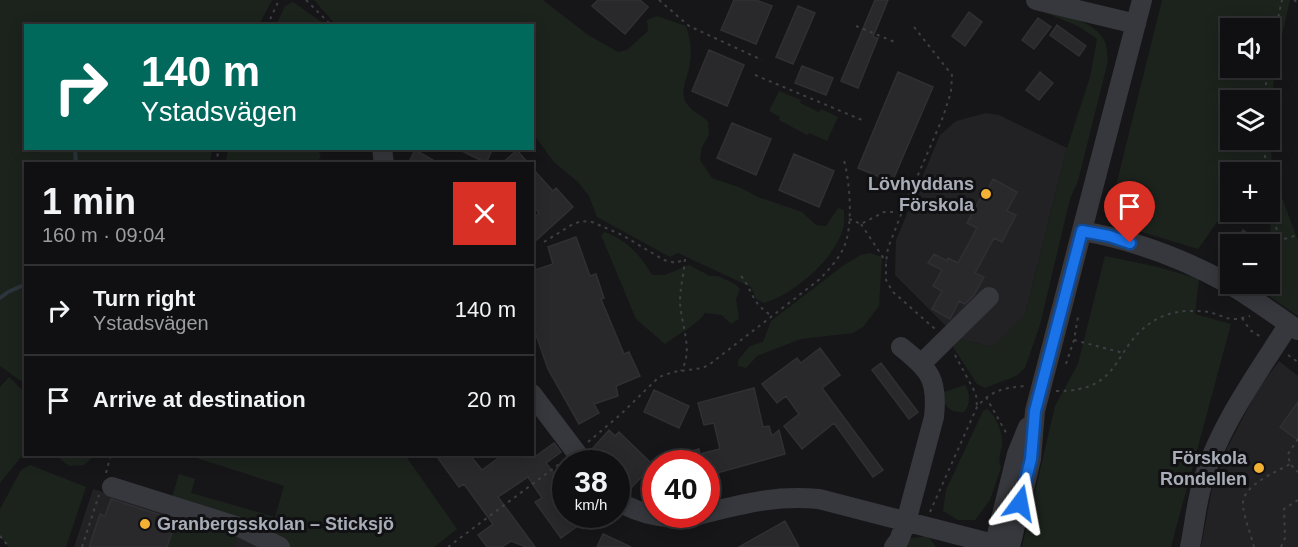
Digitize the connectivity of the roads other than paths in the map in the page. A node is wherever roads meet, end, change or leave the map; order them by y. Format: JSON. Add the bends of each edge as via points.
{"nodes":[{"id":1,"x":1036,"y":0,"type":"edge"},
{"id":2,"x":1142,"y":0,"type":"edge"},
{"id":3,"x":1136,"y":24,"type":"junction"},
{"id":4,"x":1082,"y":231,"type":"junction"},
{"id":5,"x":989,"y":297,"type":"dead end"},
{"id":6,"x":1293,"y":327,"type":"edge"},
{"id":7,"x":901,"y":347,"type":"dead end"},
{"id":8,"x":922,"y":363,"type":"junction"},
{"id":9,"x":534,"y":397,"type":"edge"},
{"id":10,"x":574,"y":450,"type":"edge"},
{"id":11,"x":106,"y":484,"type":"road end"},
{"id":12,"x":720,"y":510,"type":"edge"},
{"id":13,"x":915,"y":524,"type":"junction"},
{"id":14,"x":1001,"y":546,"type":"edge"},
{"id":15,"x":280,"y":547,"type":"edge"},
{"id":16,"x":894,"y":547,"type":"edge"},
{"id":17,"x":1190,"y":547,"type":"edge"}],
"edges":[{"from":1,"to":3,"type":"street"},
{"from":2,"to":3,"type":"street"},
{"from":3,"to":4,"type":"street"},
{"from":4,"to":6,"type":"street","via":[[1109,236],[1211,274]]},
{"from":4,"to":14,"type":"street","via":[[1035,411],[1017,454]]},
{"from":5,"to":8,"type":"street"},
{"from":6,"to":17,"type":"street","via":[[1229,422],[1214,453],[1201,487]]},
{"from":7,"to":8,"type":"street"},
{"from":8,"to":13,"type":"street","via":[[935,385],[934,417]]},
{"from":9,"to":10,"type":"street"},
{"from":11,"to":15,"type":"street","via":[[242,528]]},
{"from":12,"to":13,"type":"street","via":[[794,496]]},
{"from":13,"to":14,"type":"street"},
{"from":13,"to":16,"type":"street"}]}
